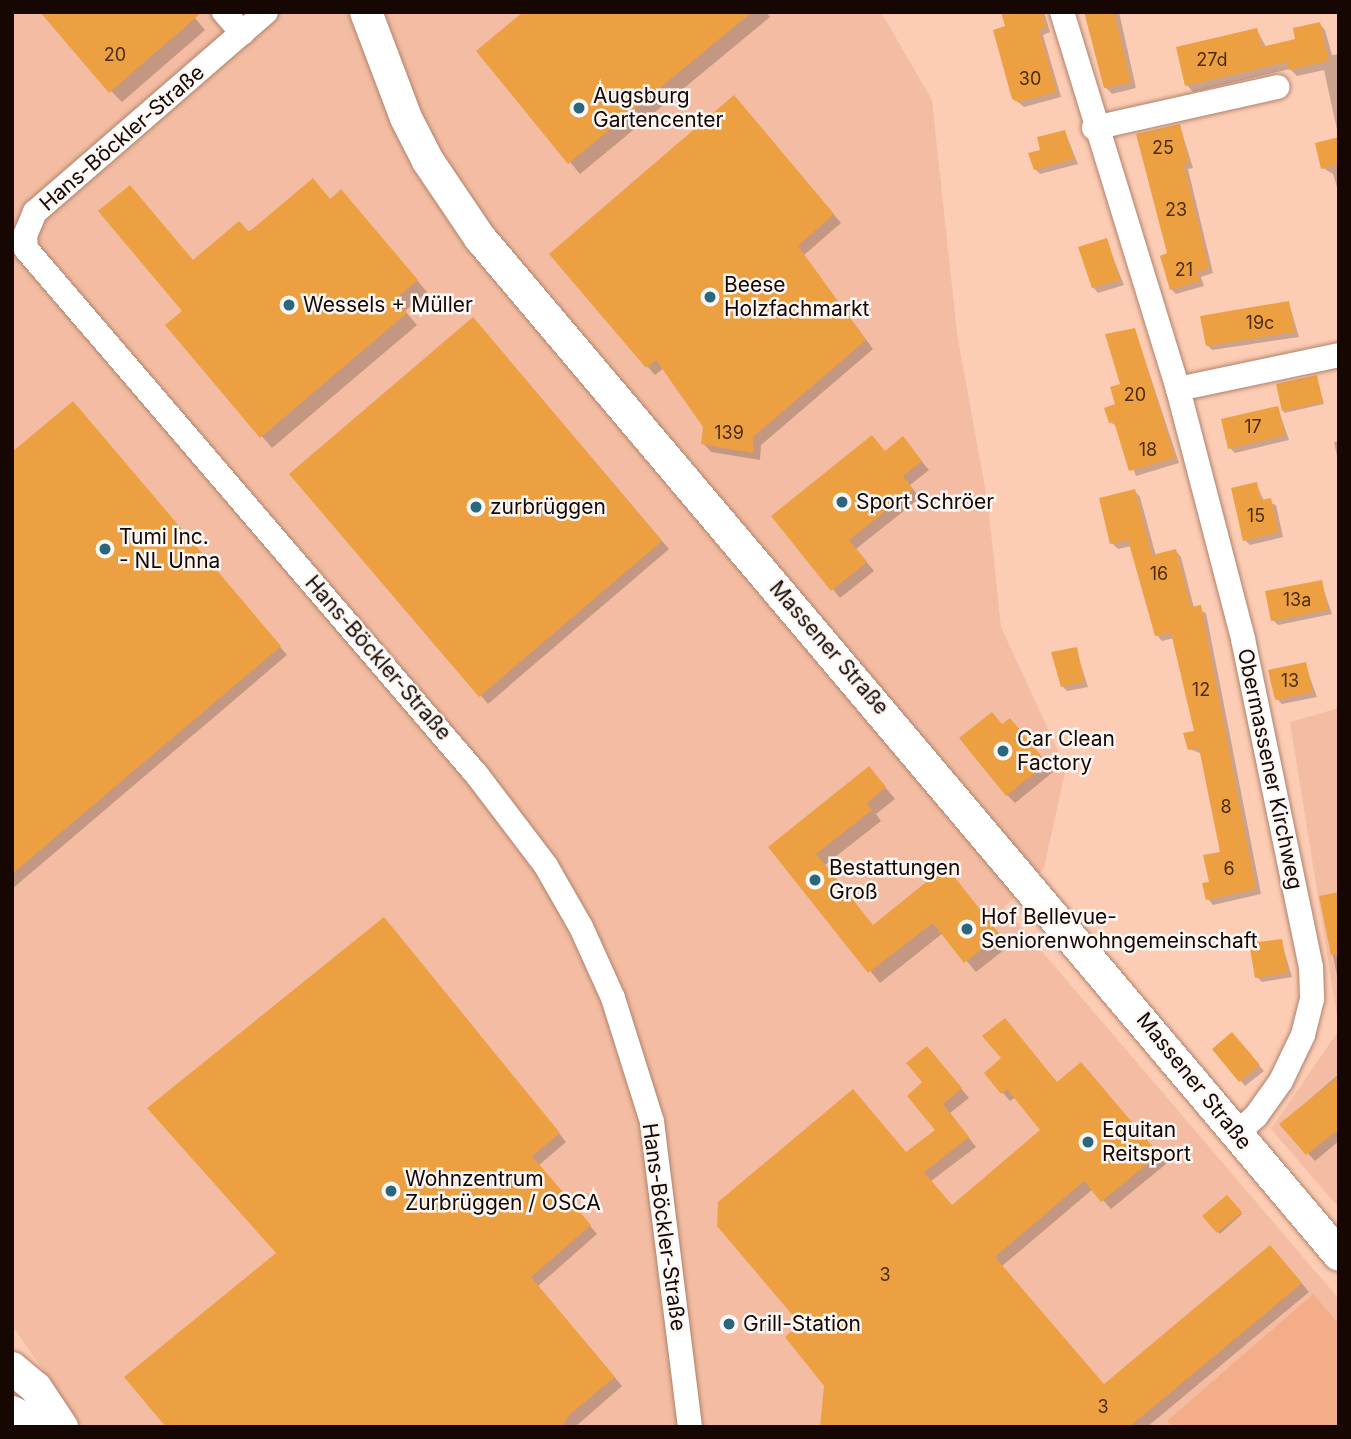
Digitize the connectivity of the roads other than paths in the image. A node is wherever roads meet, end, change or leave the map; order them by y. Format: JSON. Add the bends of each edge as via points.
{"nodes":[{"id":1,"x":224,"y":12,"type":"edge"},
{"id":2,"x":266,"y":12,"type":"edge"},
{"id":3,"x":366,"y":12,"type":"edge"},
{"id":4,"x":1062,"y":12,"type":"edge"},
{"id":5,"x":242,"y":33,"type":"junction"},
{"id":6,"x":1277,"y":87,"type":"dead end"},
{"id":7,"x":1094,"y":128,"type":"junction"},
{"id":8,"x":1339,"y":355,"type":"edge"},
{"id":9,"x":1178,"y":389,"type":"junction"},
{"id":10,"x":1237,"y":1133,"type":"junction"},
{"id":11,"x":1339,"y":1255,"type":"edge"},
{"id":12,"x":12,"y":1368,"type":"edge"},
{"id":13,"x":12,"y":1412,"type":"edge"},
{"id":14,"x":40,"y":1427,"type":"edge"},
{"id":15,"x":62,"y":1427,"type":"edge"},
{"id":16,"x":690,"y":1427,"type":"edge"}],
"edges":[{"from":1,"to":5,"type":"street"},
{"from":2,"to":5,"type":"street","name":"Hans-Böckler-Straße"},
{"from":3,"to":10,"type":"main road","name":"Massener Straße","via":[[406,118],[428,161],[480,238]]},
{"from":4,"to":7,"type":"street","name":"Obermassener Kirchweg"},
{"from":5,"to":16,"type":"street","name":"Hans-Böckler-Straße","via":[[34,212],[25,235],[26,249],[478,775],[527,838],[581,927],[613,998],[652,1122]]},
{"from":6,"to":7,"type":"street"},
{"from":7,"to":9,"type":"street","name":"Obermassener Kirchweg"},
{"from":8,"to":9,"type":"street"},
{"from":9,"to":10,"type":"street","name":"Obermassener Kirchweg","via":[[1248,661],[1311,967],[1312,999],[1303,1035],[1281,1081],[1256,1116]]},
{"from":10,"to":11,"type":"main road","name":"Massener Straße"},
{"from":12,"to":15,"type":"main road","via":[[36,1388]]},
{"from":13,"to":14,"type":"main road"}]}
